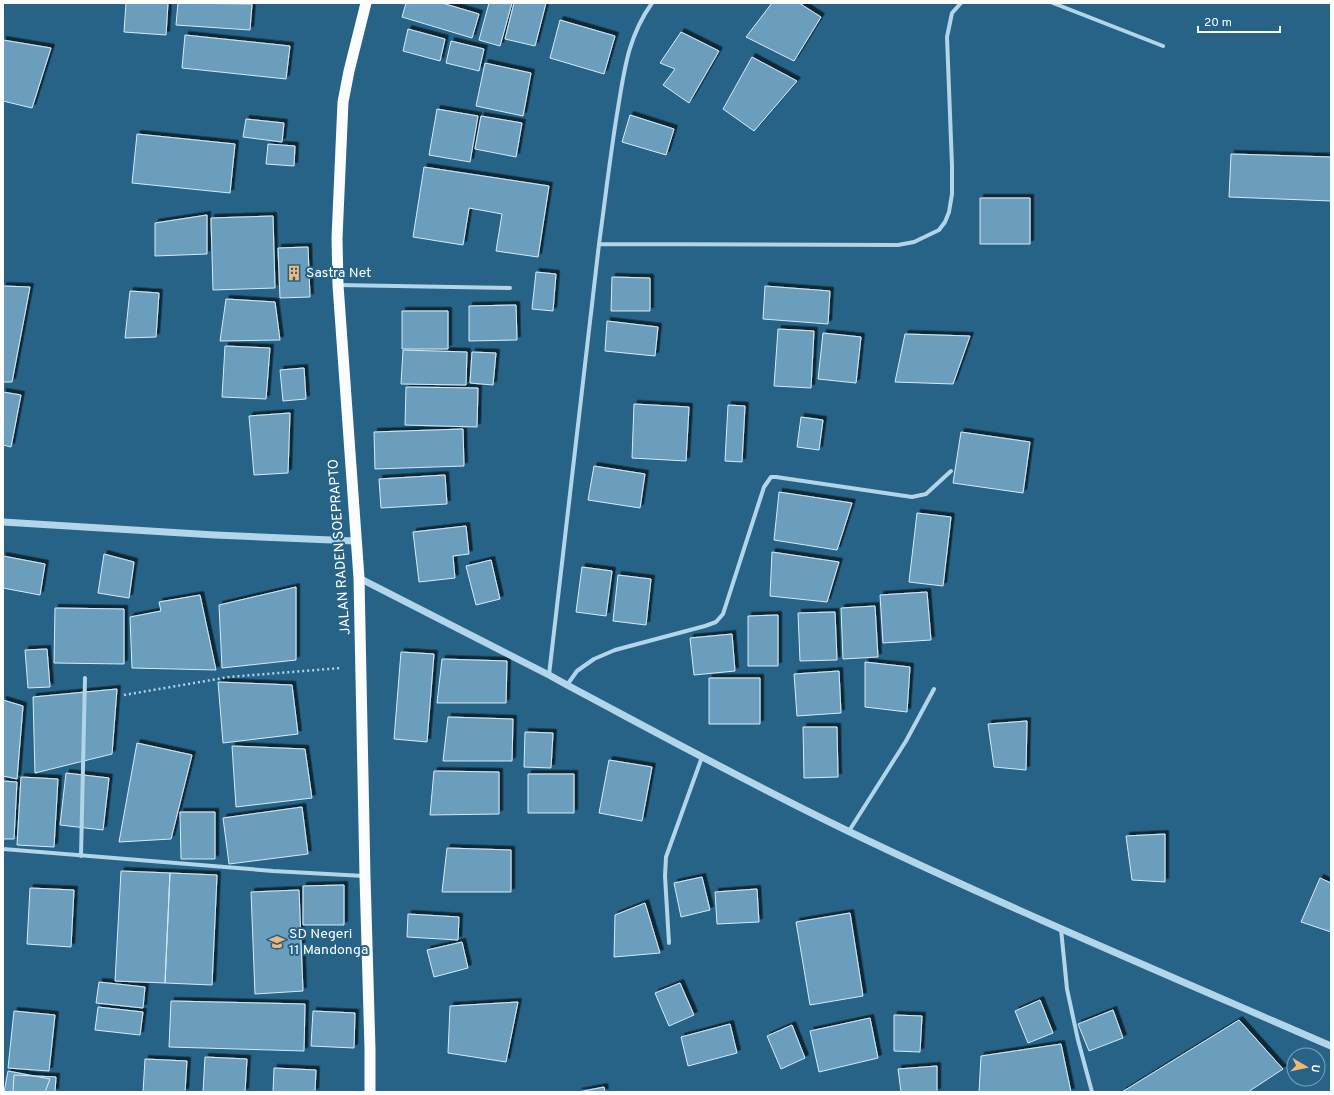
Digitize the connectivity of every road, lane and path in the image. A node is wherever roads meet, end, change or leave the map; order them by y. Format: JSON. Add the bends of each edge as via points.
{"nodes":[{"id":1,"x":366,"y":3,"type":"edge"},
{"id":2,"x":652,"y":3,"type":"edge"},
{"id":3,"x":961,"y":3,"type":"edge"},
{"id":4,"x":1053,"y":3,"type":"edge"},
{"id":5,"x":1163,"y":46,"type":"dead end"},
{"id":6,"x":600,"y":244,"type":"junction"},
{"id":7,"x":338,"y":285,"type":"junction"},
{"id":8,"x":510,"y":288,"type":"dead end"},
{"id":9,"x":951,"y":471,"type":"dead end"},
{"id":10,"x":3,"y":522,"type":"edge"},
{"id":11,"x":355,"y":541,"type":"junction"},
{"id":12,"x":359,"y":578,"type":"junction"},
{"id":13,"x":361,"y":666,"type":"junction"},
{"id":14,"x":549,"y":675,"type":"junction"},
{"id":15,"x":85,"y":678,"type":"dead end"},
{"id":16,"x":567,"y":685,"type":"junction"},
{"id":17,"x":934,"y":689,"type":"dead end"},
{"id":18,"x":124,"y":695,"type":"dead end"},
{"id":19,"x":702,"y":757,"type":"junction"},
{"id":20,"x":848,"y":831,"type":"junction"},
{"id":21,"x":3,"y":849,"type":"edge"},
{"id":22,"x":81,"y":856,"type":"junction"},
{"id":23,"x":365,"y":876,"type":"junction"},
{"id":24,"x":1061,"y":929,"type":"junction"},
{"id":25,"x":669,"y":943,"type":"dead end"},
{"id":26,"x":1331,"y":1046,"type":"edge"},
{"id":27,"x":370,"y":1092,"type":"edge"},
{"id":28,"x":1092,"y":1092,"type":"edge"}],
"edges":[{"from":1,"to":7,"type":"highway","name":"JALAN RADEN SOEPRAPTO","via":[[343,102],[336,238]]},
{"from":2,"to":6,"type":"street","via":[[639,24],[625,65],[612,142]]},
{"from":3,"to":6,"type":"street","via":[[952,13],[947,37],[952,194],[949,212],[939,230],[914,242],[898,245]]},
{"from":4,"to":5,"type":"street"},
{"from":6,"to":14,"type":"street"},
{"from":7,"to":8,"type":"street"},
{"from":7,"to":11,"type":"highway","name":"JALAN RADEN SOEPRAPTO"},
{"from":9,"to":16,"type":"street","via":[[926,494],[912,497],[771,477],[764,487],[720,619],[705,626],[615,650],[594,659],[577,671]]},
{"from":10,"to":11,"type":"street"},
{"from":11,"to":12,"type":"highway","name":"JALAN RADEN SOEPRAPTO"},
{"from":12,"to":13,"type":"highway","name":"JALAN RADEN SOEPRAPTO"},
{"from":12,"to":14,"type":"street"},
{"from":13,"to":18,"type":"path","via":[[229,677]]},
{"from":13,"to":23,"type":"highway","name":"JALAN RADEN SOEPRAPTO"},
{"from":14,"to":16,"type":"street"},
{"from":15,"to":22,"type":"street"},
{"from":16,"to":19,"type":"street"},
{"from":17,"to":20,"type":"street","via":[[906,741]]},
{"from":19,"to":20,"type":"street"},
{"from":19,"to":25,"type":"street","via":[[666,857]]},
{"from":20,"to":24,"type":"street"},
{"from":21,"to":22,"type":"street"},
{"from":22,"to":23,"type":"street"},
{"from":23,"to":27,"type":"highway","name":"JALAN RADEN SOEPRAPTO"},
{"from":24,"to":26,"type":"street"},
{"from":24,"to":28,"type":"street","via":[[1067,989]]}]}
